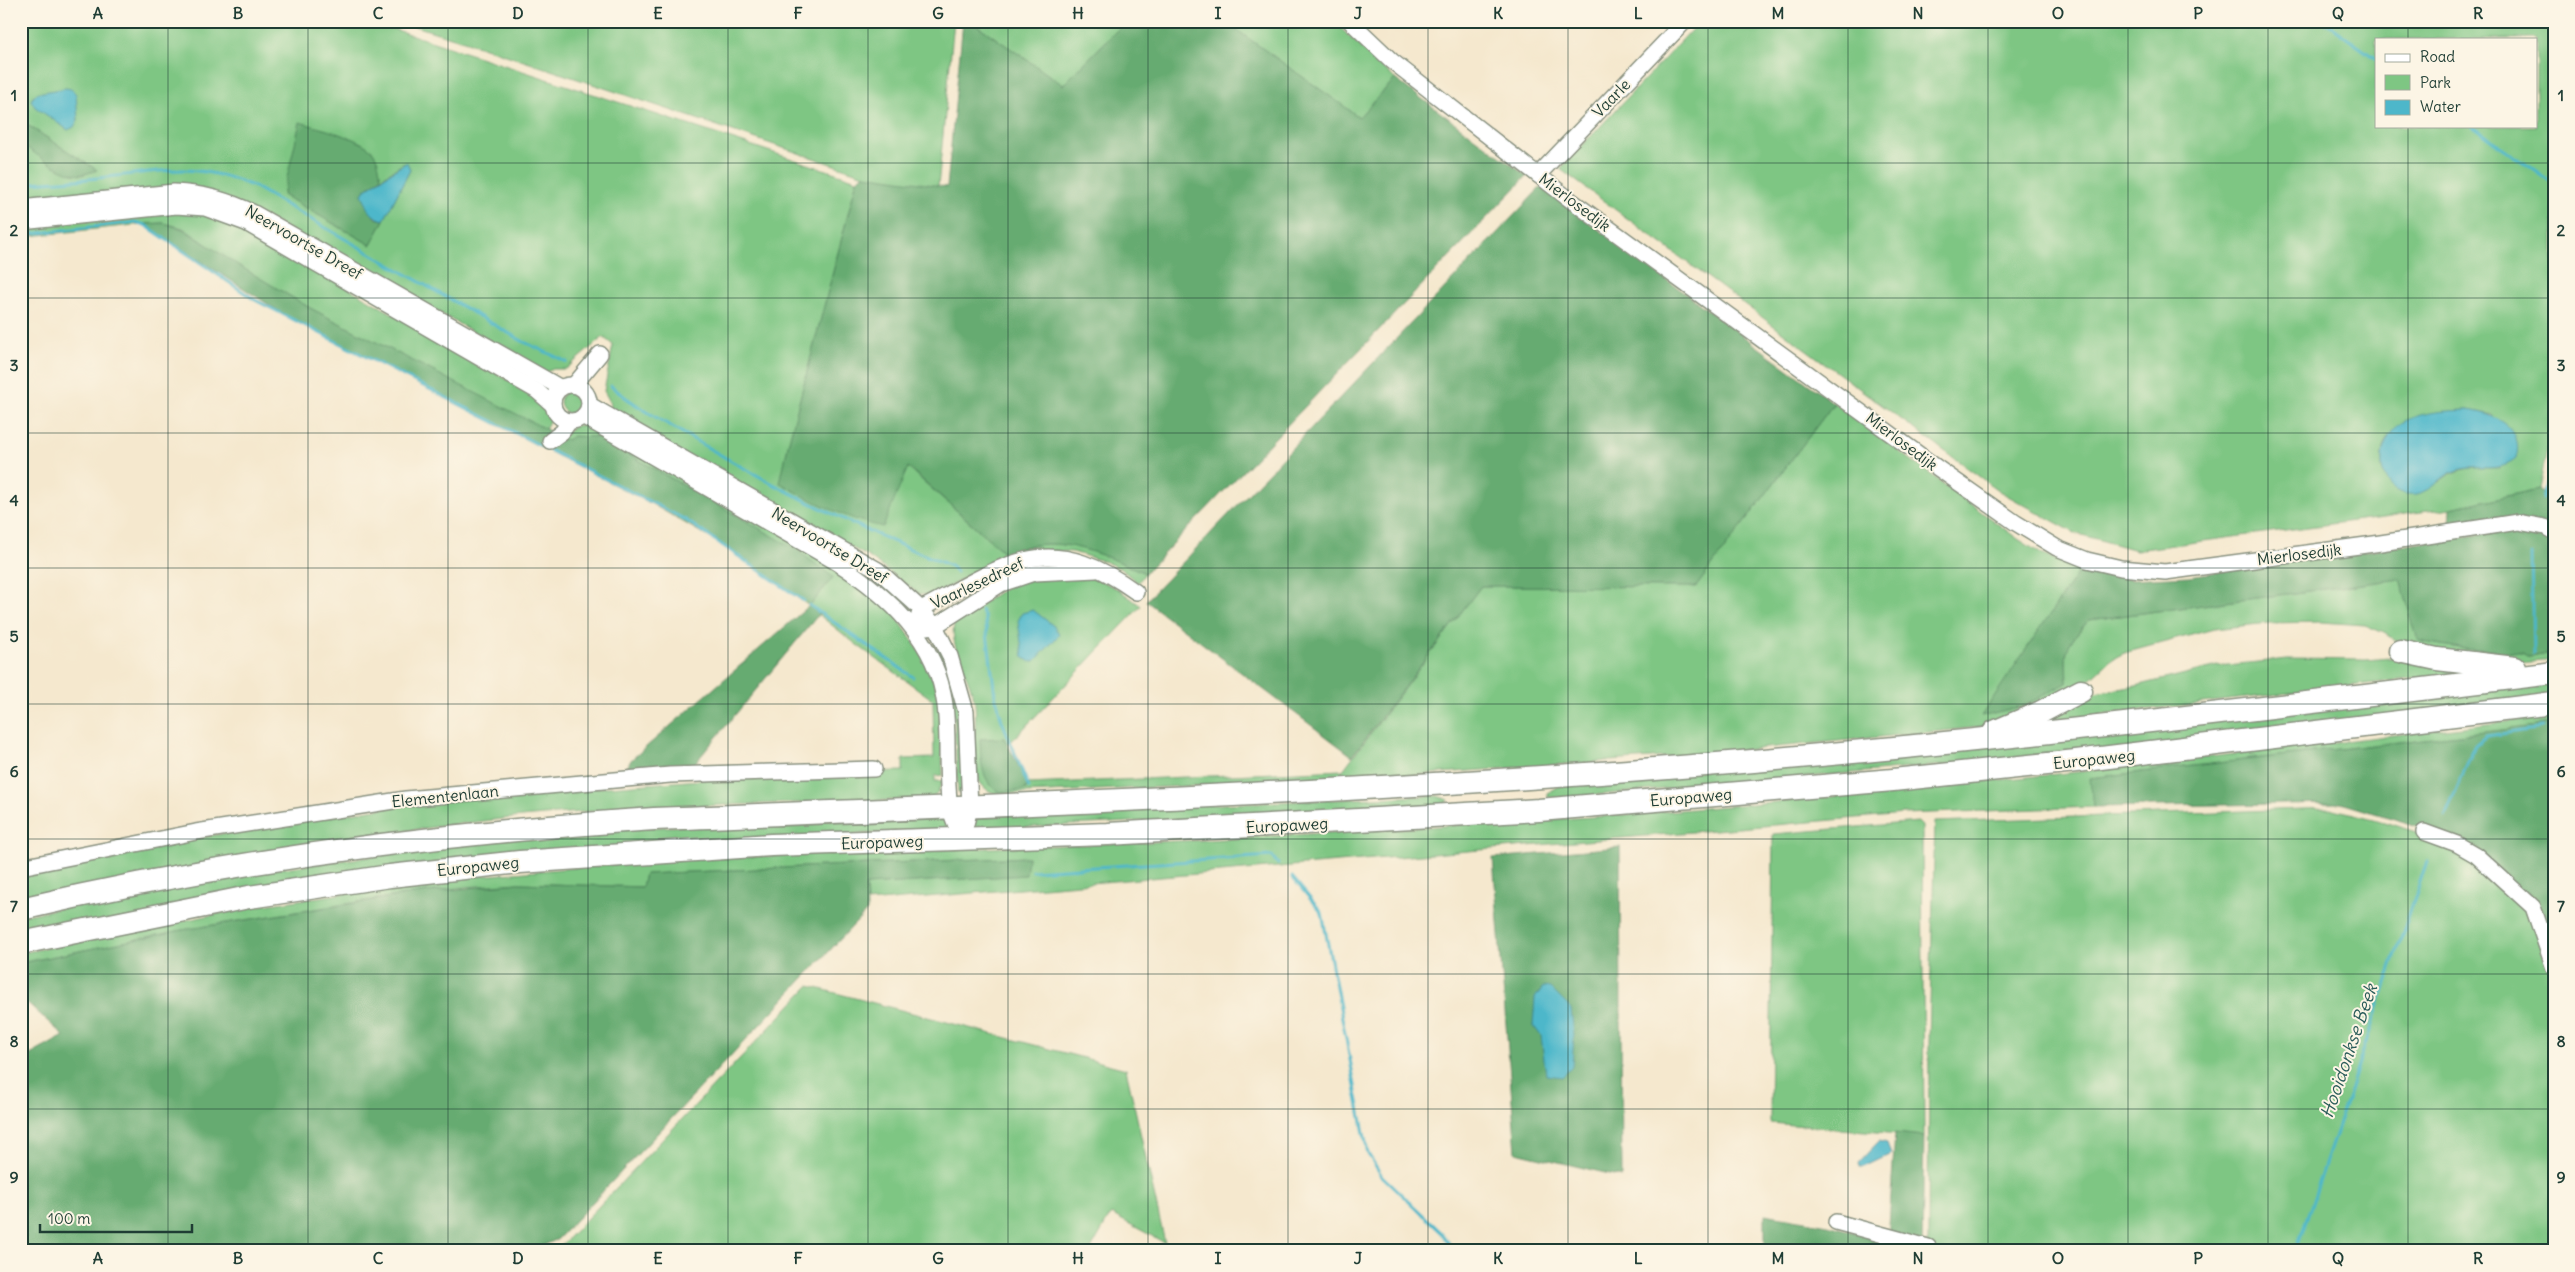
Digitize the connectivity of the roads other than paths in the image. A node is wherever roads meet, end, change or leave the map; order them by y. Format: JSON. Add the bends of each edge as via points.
{"nodes":[{"id":1,"x":1350,"y":21,"type":"edge"},
{"id":2,"x":1685,"y":21,"type":"edge"},
{"id":3,"x":1538,"y":175,"type":"junction"},
{"id":4,"x":21,"y":208,"type":"edge"},
{"id":5,"x":21,"y":222,"type":"edge"},
{"id":6,"x":579,"y":397,"type":"junction"},
{"id":7,"x":560,"y":414,"type":"junction"},
{"id":8,"x":2554,"y":532,"type":"edge"},
{"id":9,"x":1099,"y":570,"type":"junction"},
{"id":10,"x":1136,"y":592,"type":"dead end"},
{"id":11,"x":921,"y":609,"type":"junction"},
{"id":12,"x":935,"y":626,"type":"junction"},
{"id":13,"x":915,"y":629,"type":"junction"},
{"id":14,"x":2400,"y":651,"type":"dead end"},
{"id":15,"x":2554,"y":672,"type":"edge"},
{"id":16,"x":2081,"y":691,"type":"dead end"},
{"id":17,"x":2554,"y":703,"type":"edge"},
{"id":18,"x":1975,"y":740,"type":"junction"},
{"id":19,"x":874,"y":769,"type":"dead end"},
{"id":20,"x":960,"y":808,"type":"junction"},
{"id":21,"x":2424,"y":832,"type":"dead end"},
{"id":22,"x":962,"y":840,"type":"junction"},
{"id":23,"x":21,"y":867,"type":"edge"},
{"id":24,"x":21,"y":909,"type":"edge"},
{"id":25,"x":21,"y":943,"type":"edge"},
{"id":26,"x":2554,"y":968,"type":"edge"},
{"id":27,"x":1836,"y":1222,"type":"dead end"},
{"id":28,"x":1928,"y":1251,"type":"edge"}],
"edges":[{"from":1,"to":3,"type":"street","name":"Mierlosedijk","via":[[1392,61]]},
{"from":2,"to":3,"type":"street","name":"Vaarle"},
{"from":3,"to":8,"type":"street","name":"Mierlosedijk","via":[[1939,469],[2057,548],[2088,560],[2121,568],[2165,572],[2502,523],[2530,523]]},
{"from":4,"to":6,"type":"street","name":"Neervoortse Dreef","via":[[174,192],[225,200],[254,213]]},
{"from":5,"to":7,"type":"street","name":"Neervoortse Dreef","via":[[168,206],[192,206],[224,214],[246,223],[529,386]]},
{"from":6,"to":7,"type":"street"},
{"from":6,"to":7,"type":"street","via":[[554,398]]},
{"from":6,"to":11,"type":"street","name":"Neervoortse Dreef","via":[[878,570]]},
{"from":6,"to":13,"type":"street","name":"Neervoortse Dreef","via":[[836,562],[884,597]]},
{"from":9,"to":10,"type":"street","name":"Vaarlesedreef"},
{"from":9,"to":11,"type":"street","name":"Vaarlesedreef","via":[[1075,559],[1032,556],[1001,567]]},
{"from":9,"to":12,"type":"street","name":"Vaarlesedreef","via":[[1034,573],[1001,584]]},
{"from":11,"to":12,"type":"street","name":"Neervoortse Dreef"},
{"from":11,"to":13,"type":"street","name":"Vaarlesedreef"},
{"from":12,"to":13,"type":"street","name":"Vaarlesedreef"},
{"from":12,"to":20,"type":"street","name":"Neervoortse Dreef","via":[[951,660],[966,712]]},
{"from":13,"to":20,"type":"street","name":"Neervoortse Dreef","via":[[932,659],[945,704]]},
{"from":14,"to":15,"type":"highway"},
{"from":15,"to":18,"type":"highway","name":"Europaweg"},
{"from":16,"to":18,"type":"highway"},
{"from":17,"to":22,"type":"highway","name":"Europaweg","via":[[1902,779],[1539,810]]},
{"from":18,"to":20,"type":"highway","name":"Europaweg","via":[[1686,766],[1368,789]]},
{"from":19,"to":23,"type":"street","name":"Elementenlaan","via":[[670,775],[406,799],[196,832]]},
{"from":20,"to":22,"type":"street","name":"Neervoortse Dreef"},
{"from":20,"to":24,"type":"highway","name":"Europaweg","via":[[654,819],[454,836],[238,866]]},
{"from":21,"to":26,"type":"street","via":[[2458,844],[2476,855],[2533,907]]},
{"from":22,"to":25,"type":"highway","name":"Europaweg","via":[[627,853],[444,870],[249,897]]},
{"from":27,"to":28,"type":"street","via":[[1928,1247]]}]}
